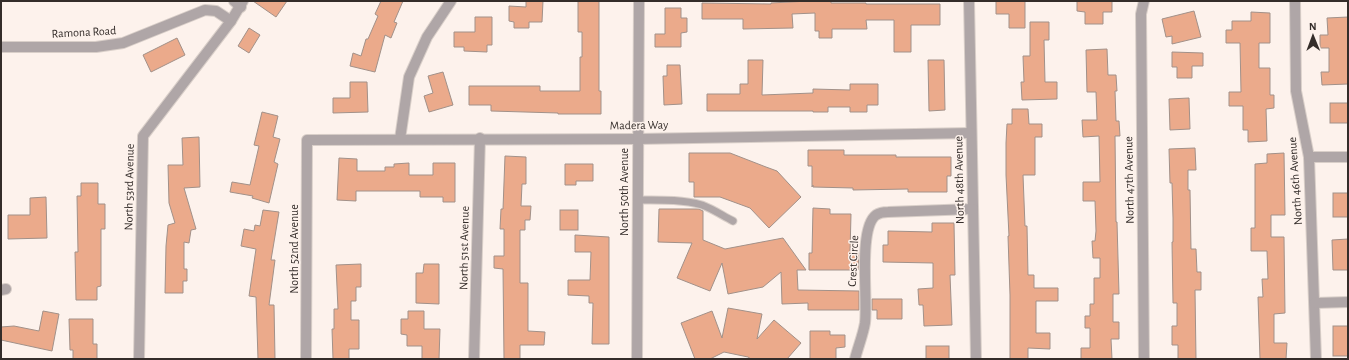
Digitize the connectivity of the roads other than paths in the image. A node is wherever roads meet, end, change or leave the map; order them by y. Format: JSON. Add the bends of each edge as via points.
{"nodes":[{"id":1,"x":451,"y":1,"type":"edge"},
{"id":2,"x":639,"y":1,"type":"edge"},
{"id":3,"x":969,"y":1,"type":"edge"},
{"id":4,"x":1144,"y":1,"type":"edge"},
{"id":5,"x":1295,"y":1,"type":"edge"},
{"id":6,"x":239,"y":3,"type":"edge"},
{"id":7,"x":231,"y":21,"type":"junction"},
{"id":8,"x":1,"y":46,"type":"edge"},
{"id":9,"x":971,"y":132,"type":"junction"},
{"id":10,"x":480,"y":138,"type":"junction"},
{"id":11,"x":637,"y":138,"type":"junction"},
{"id":12,"x":400,"y":139,"type":"junction"},
{"id":13,"x":307,"y":140,"type":"joint"},
{"id":14,"x":1309,"y":157,"type":"junction"},
{"id":15,"x":1348,"y":157,"type":"edge"},
{"id":16,"x":637,"y":200,"type":"junction"},
{"id":17,"x":973,"y":209,"type":"junction"},
{"id":18,"x":733,"y":221,"type":"dead end"},
{"id":19,"x":1348,"y":302,"type":"edge"},
{"id":20,"x":1315,"y":303,"type":"junction"},
{"id":21,"x":139,"y":359,"type":"edge"},
{"id":22,"x":306,"y":359,"type":"edge"},
{"id":23,"x":474,"y":359,"type":"edge"},
{"id":24,"x":637,"y":359,"type":"edge"},
{"id":25,"x":855,"y":359,"type":"edge"},
{"id":26,"x":976,"y":359,"type":"edge"},
{"id":27,"x":1144,"y":359,"type":"edge"},
{"id":28,"x":1316,"y":359,"type":"edge"}],
"edges":[{"from":1,"to":12,"type":"street","via":[[427,37],[409,77]]},
{"from":2,"to":11,"type":"street","name":"North 50th Avenue"},
{"from":3,"to":9,"type":"street","name":"North 48th Avenue"},
{"from":4,"to":27,"type":"street","name":"North 47th Avenue","via":[[1141,14]]},
{"from":5,"to":14,"type":"street","name":"North 46th Avenue","via":[[1296,91]]},
{"from":6,"to":7,"type":"street","name":"North 53rd Avenue"},
{"from":7,"to":8,"type":"street","name":"Ramona Road","via":[[216,11],[205,10],[123,43],[96,47]]},
{"from":7,"to":21,"type":"street","name":"North 53rd Avenue","via":[[143,136]]},
{"from":9,"to":11,"type":"street","name":"Madera Way"},
{"from":9,"to":17,"type":"street","name":"North 48th Avenue"},
{"from":10,"to":11,"type":"street","name":"Madera Way"},
{"from":10,"to":12,"type":"street","name":"Madera Way"},
{"from":10,"to":23,"type":"street","name":"North 51st Avenue"},
{"from":11,"to":16,"type":"street","name":"North 50th Avenue"},
{"from":12,"to":13,"type":"street","name":"Madera Way"},
{"from":13,"to":22,"type":"street","name":"North 52nd Avenue"},
{"from":14,"to":15,"type":"street"},
{"from":14,"to":20,"type":"street","name":"North 46th Avenue"},
{"from":16,"to":18,"type":"lane","via":[[689,202],[704,206]]},
{"from":16,"to":24,"type":"street","name":"North 50th Avenue"},
{"from":17,"to":25,"type":"street","name":"Crest Circle","via":[[888,212],[877,214],[871,220],[866,245],[865,323]]},
{"from":17,"to":26,"type":"street","name":"North 48th Avenue"},
{"from":19,"to":20,"type":"street"},
{"from":20,"to":28,"type":"street","name":"North 46th Avenue"}]}
